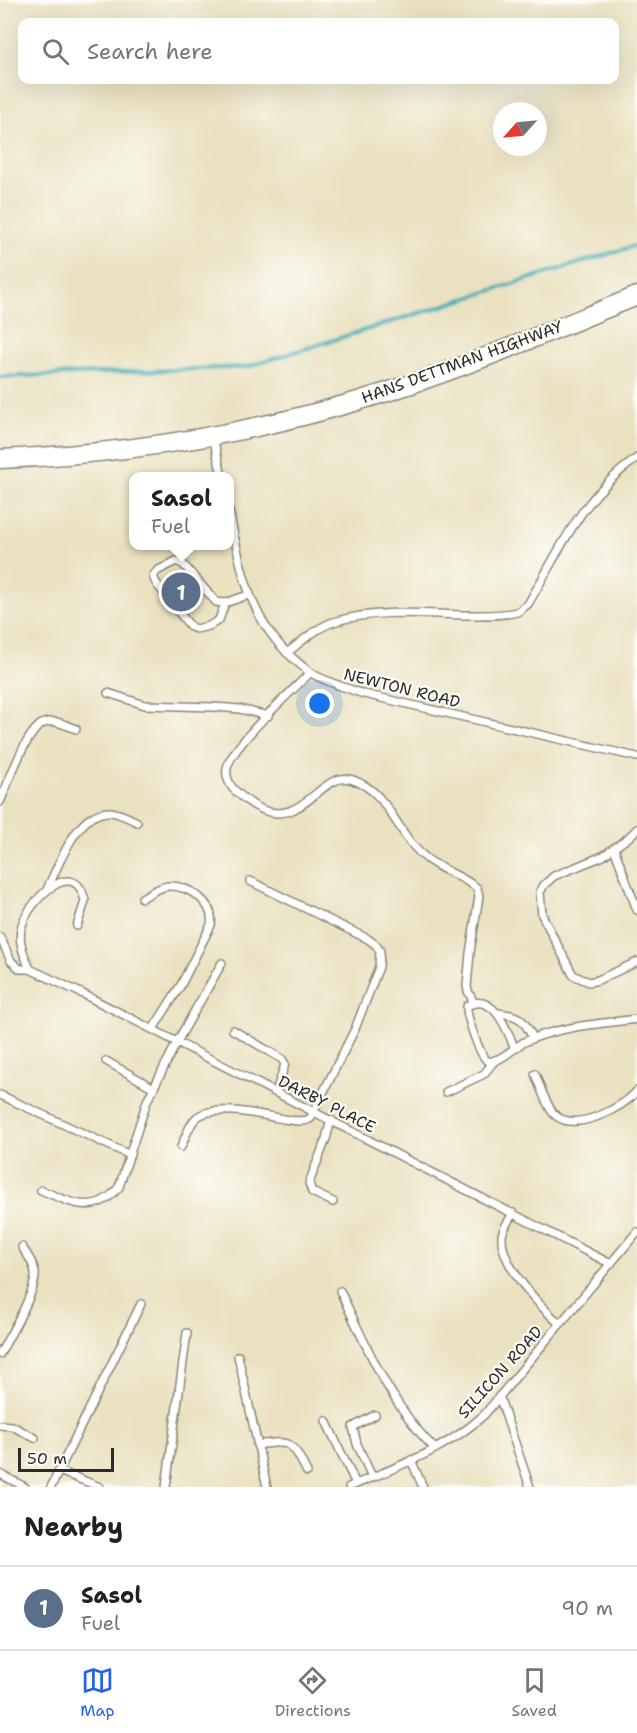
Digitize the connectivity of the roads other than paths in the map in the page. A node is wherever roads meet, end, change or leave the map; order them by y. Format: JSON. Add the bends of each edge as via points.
{"nodes":[{"id":1,"x":637,"y":296,"type":"edge"},
{"id":2,"x":213,"y":437,"type":"junction"},
{"id":3,"x":637,"y":458,"type":"edge"},
{"id":4,"x":0,"y":459,"type":"edge"},
{"id":5,"x":221,"y":472,"type":"edge"},
{"id":6,"x":234,"y":533,"type":"edge"},
{"id":7,"x":248,"y":595,"type":"junction"},
{"id":8,"x":225,"y":603,"type":"junction"},
{"id":9,"x":287,"y":653,"type":"junction"},
{"id":10,"x":310,"y":672,"type":"junction"},
{"id":11,"x":108,"y":693,"type":"dead end"},
{"id":12,"x":268,"y":716,"type":"junction"},
{"id":13,"x":76,"y":729,"type":"dead end"},
{"id":14,"x":637,"y":757,"type":"edge"},
{"id":15,"x":0,"y":802,"type":"edge"},
{"id":16,"x":137,"y":822,"type":"dead end"},
{"id":17,"x":637,"y":829,"type":"edge"},
{"id":18,"x":614,"y":849,"type":"junction"},
{"id":19,"x":250,"y":881,"type":"dead end"},
{"id":20,"x":47,"y":888,"type":"junction"},
{"id":21,"x":142,"y":898,"type":"dead end"},
{"id":22,"x":637,"y":910,"type":"edge"},
{"id":23,"x":77,"y":926,"type":"dead end"},
{"id":24,"x":0,"y":937,"type":"edge"},
{"id":25,"x":637,"y":962,"type":"edge"},
{"id":26,"x":222,"y":963,"type":"dead end"},
{"id":27,"x":30,"y":969,"type":"junction"},
{"id":28,"x":474,"y":1003,"type":"junction"},
{"id":29,"x":498,"y":1013,"type":"junction"},
{"id":30,"x":637,"y":1019,"type":"edge"},
{"id":31,"x":153,"y":1029,"type":"junction"},
{"id":32,"x":233,"y":1030,"type":"dead end"},
{"id":33,"x":533,"y":1038,"type":"junction"},
{"id":34,"x":177,"y":1042,"type":"junction"},
{"id":35,"x":514,"y":1047,"type":"junction"},
{"id":36,"x":495,"y":1060,"type":"junction"},
{"id":37,"x":106,"y":1061,"type":"dead end"},
{"id":38,"x":535,"y":1074,"type":"dead end"},
{"id":39,"x":154,"y":1088,"type":"junction"},
{"id":40,"x":637,"y":1091,"type":"edge"},
{"id":41,"x":276,"y":1092,"type":"junction"},
{"id":42,"x":446,"y":1092,"type":"dead end"},
{"id":43,"x":0,"y":1095,"type":"edge"},
{"id":44,"x":315,"y":1112,"type":"junction"},
{"id":45,"x":331,"y":1120,"type":"junction"},
{"id":46,"x":181,"y":1147,"type":"dead end"},
{"id":47,"x":130,"y":1155,"type":"junction"},
{"id":48,"x":41,"y":1190,"type":"dead end"},
{"id":49,"x":333,"y":1202,"type":"dead end"},
{"id":50,"x":513,"y":1213,"type":"junction"},
{"id":51,"x":637,"y":1232,"type":"edge"},
{"id":52,"x":22,"y":1247,"type":"dead end"},
{"id":53,"x":611,"y":1264,"type":"junction"},
{"id":54,"x":340,"y":1291,"type":"dead end"},
{"id":55,"x":141,"y":1304,"type":"dead end"},
{"id":56,"x":560,"y":1324,"type":"junction"},
{"id":57,"x":187,"y":1333,"type":"dead end"},
{"id":58,"x":0,"y":1354,"type":"edge"},
{"id":59,"x":238,"y":1356,"type":"dead end"},
{"id":60,"x":500,"y":1396,"type":"junction"},
{"id":61,"x":375,"y":1415,"type":"dead end"},
{"id":62,"x":326,"y":1421,"type":"dead end"},
{"id":63,"x":0,"y":1425,"type":"edge"},
{"id":64,"x":35,"y":1438,"type":"dead end"},
{"id":65,"x":258,"y":1445,"type":"junction"},
{"id":66,"x":435,"y":1449,"type":"junction"},
{"id":67,"x":411,"y":1460,"type":"junction"},
{"id":68,"x":59,"y":1471,"type":"junction"},
{"id":69,"x":307,"y":1472,"type":"dead end"},
{"id":70,"x":0,"y":1474,"type":"edge"},
{"id":71,"x":372,"y":1477,"type":"junction"},
{"id":72,"x":356,"y":1484,"type":"junction"},
{"id":73,"x":25,"y":1487,"type":"edge"},
{"id":74,"x":51,"y":1487,"type":"edge"},
{"id":75,"x":100,"y":1487,"type":"edge"},
{"id":76,"x":166,"y":1487,"type":"edge"},
{"id":77,"x":267,"y":1487,"type":"edge"},
{"id":78,"x":349,"y":1487,"type":"edge"},
{"id":79,"x":423,"y":1487,"type":"edge"},
{"id":80,"x":530,"y":1487,"type":"edge"}],
"edges":[{"from":1,"to":2,"type":"street","name":"HANS DETTMAN HIGHWAY","via":[[388,392]]},
{"from":2,"to":4,"type":"street","name":"HANS DETTMAN HIGHWAY","via":[[90,455]]},
{"from":2,"to":5,"type":"lane"},
{"from":3,"to":9,"type":"lane","via":[[589,501],[521,610],[485,615],[355,617],[324,626]]},
{"from":6,"to":7,"type":"lane","name":"NEWTON ROAD"},
{"from":7,"to":8,"type":"lane"},
{"from":7,"to":9,"type":"lane","name":"NEWTON ROAD","via":[[273,638]]},
{"from":8,"to":8,"type":"lane","via":[[219,620],[196,629],[153,576],[172,562],[179,562],[210,598]]},
{"from":9,"to":10,"type":"lane","name":"NEWTON ROAD"},
{"from":10,"to":12,"type":"lane"},
{"from":10,"to":14,"type":"lane","name":"NEWTON ROAD","via":[[364,694]]},
{"from":11,"to":12,"type":"lane","via":[[145,705],[240,709]]},
{"from":12,"to":28,"type":"lane","via":[[236,751],[227,767],[229,784],[240,796],[273,813],[300,807],[339,779],[353,780],[377,794],[418,852],[477,888],[467,986]]},
{"from":13,"to":15,"type":"lane","via":[[59,722],[39,726],[29,737]]},
{"from":16,"to":20,"type":"lane","via":[[111,812],[89,818],[70,841]]},
{"from":17,"to":18,"type":"lane"},
{"from":18,"to":22,"type":"lane"},
{"from":18,"to":25,"type":"lane","via":[[554,876],[540,892],[540,904],[573,975],[589,982]]},
{"from":19,"to":44,"type":"lane","via":[[368,939],[380,951],[379,967],[356,1029]]},
{"from":20,"to":23,"type":"lane","via":[[62,881],[79,887],[85,901]]},
{"from":20,"to":27,"type":"lane","via":[[21,928],[23,952]]},
{"from":21,"to":31,"type":"lane","via":[[162,888],[181,888],[205,902],[212,917],[181,985]]},
{"from":24,"to":27,"type":"lane","name":"DARBY PLACE","via":[[16,967]]},
{"from":26,"to":34,"type":"lane"},
{"from":27,"to":31,"type":"lane","name":"DARBY PLACE"},
{"from":28,"to":29,"type":"lane"},
{"from":28,"to":36,"type":"lane","via":[[467,1006],[468,1017],[481,1054],[485,1060]]},
{"from":29,"to":33,"type":"lane","via":[[522,1020]]},
{"from":29,"to":35,"type":"lane"},
{"from":30,"to":33,"type":"lane"},
{"from":31,"to":34,"type":"lane","name":"DARBY PLACE"},
{"from":32,"to":41,"type":"lane","via":[[282,1059],[285,1064]]},
{"from":33,"to":35,"type":"lane"},
{"from":34,"to":39,"type":"lane"},
{"from":34,"to":41,"type":"lane","name":"DARBY PLACE"},
{"from":35,"to":36,"type":"lane"},
{"from":36,"to":42,"type":"lane","via":[[484,1074]]},
{"from":37,"to":39,"type":"lane"},
{"from":38,"to":40,"type":"lane","via":[[553,1112],[568,1121],[587,1120],[610,1111]]},
{"from":39,"to":47,"type":"lane","via":[[140,1117]]},
{"from":41,"to":44,"type":"lane","name":"DARBY PLACE"},
{"from":43,"to":47,"type":"lane"},
{"from":44,"to":45,"type":"lane","name":"DARBY PLACE"},
{"from":44,"to":46,"type":"lane","via":[[310,1119],[300,1122],[234,1112],[206,1113],[196,1119]]},
{"from":45,"to":49,"type":"lane","via":[[309,1183],[312,1192]]},
{"from":45,"to":50,"type":"lane","name":"DARBY PLACE"},
{"from":47,"to":48,"type":"lane","via":[[119,1187],[104,1201],[82,1205]]},
{"from":50,"to":53,"type":"lane","name":"DARBY PLACE"},
{"from":50,"to":56,"type":"lane","via":[[501,1241],[513,1270],[536,1303]]},
{"from":51,"to":53,"type":"lane","name":"SILICON ROAD"},
{"from":52,"to":58,"type":"lane","via":[[32,1262],[34,1283]]},
{"from":53,"to":56,"type":"lane","name":"SILICON ROAD"},
{"from":54,"to":66,"type":"lane","via":[[392,1396]]},
{"from":55,"to":68,"type":"lane"},
{"from":56,"to":60,"type":"lane","name":"SILICON ROAD"},
{"from":57,"to":76,"type":"lane"},
{"from":59,"to":65,"type":"lane"},
{"from":60,"to":66,"type":"lane","name":"SILICON ROAD","via":[[472,1426]]},
{"from":60,"to":80,"type":"lane"},
{"from":61,"to":71,"type":"lane","via":[[353,1427]]},
{"from":62,"to":72,"type":"lane"},
{"from":63,"to":64,"type":"lane","via":[[12,1426]]},
{"from":65,"to":69,"type":"lane","via":[[291,1445]]},
{"from":65,"to":77,"type":"lane"},
{"from":66,"to":67,"type":"lane","name":"SILICON ROAD"},
{"from":67,"to":71,"type":"lane","name":"SILICON ROAD"},
{"from":67,"to":79,"type":"lane"},
{"from":68,"to":74,"type":"lane"},
{"from":68,"to":75,"type":"lane"},
{"from":70,"to":73,"type":"lane"},
{"from":71,"to":72,"type":"lane","name":"SILICON ROAD"},
{"from":72,"to":78,"type":"lane","name":"SILICON ROAD"}]}
